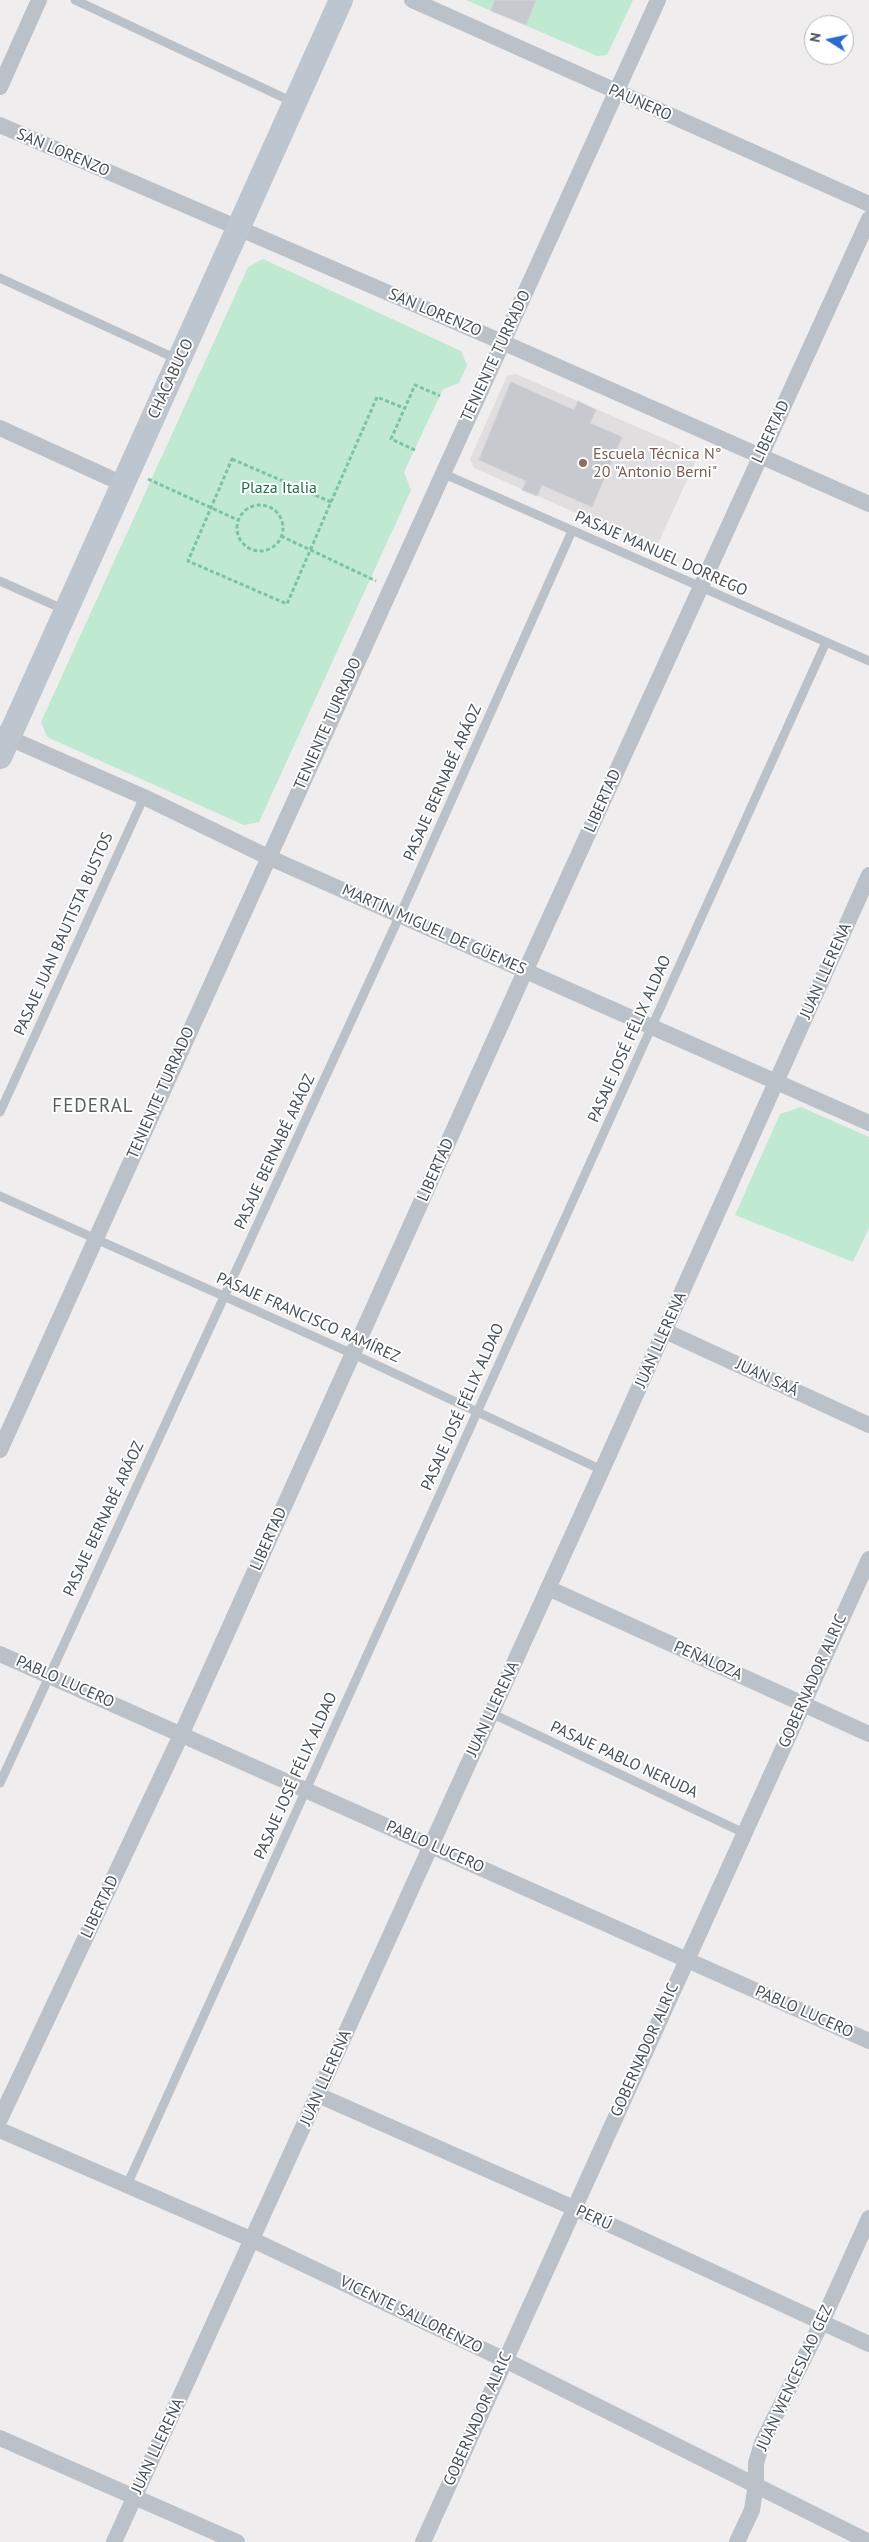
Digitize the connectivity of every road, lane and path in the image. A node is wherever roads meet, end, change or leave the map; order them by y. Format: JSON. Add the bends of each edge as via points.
{"nodes":[{"id":1,"x":39,"y":0,"type":"edge"},
{"id":2,"x":75,"y":0,"type":"edge"},
{"id":3,"x":341,"y":0,"type":"edge"},
{"id":4,"x":412,"y":0,"type":"edge"},
{"id":5,"x":658,"y":0,"type":"edge"},
{"id":6,"x":0,"y":87,"type":"edge"},
{"id":7,"x":616,"y":92,"type":"junction"},
{"id":8,"x":295,"y":104,"type":"junction"},
{"id":9,"x":0,"y":125,"type":"edge"},
{"id":10,"x":869,"y":204,"type":"edge"},
{"id":11,"x":869,"y":219,"type":"edge"},
{"id":12,"x":239,"y":229,"type":"junction"},
{"id":13,"x":0,"y":278,"type":"edge"},
{"id":14,"x":502,"y":342,"type":"junction"},
{"id":15,"x":180,"y":360,"type":"junction"},
{"id":16,"x":440,"y":396,"type":"dead end"},
{"id":17,"x":404,"y":408,"type":"junction"},
{"id":18,"x":0,"y":428,"type":"edge"},
{"id":19,"x":414,"y":450,"type":"dead end"},
{"id":20,"x":760,"y":457,"type":"junction"},
{"id":21,"x":442,"y":474,"type":"junction"},
{"id":22,"x":126,"y":477,"type":"junction"},
{"id":23,"x":331,"y":502,"type":"junction"},
{"id":24,"x":869,"y":504,"type":"edge"},
{"id":25,"x":211,"y":508,"type":"junction"},
{"id":26,"x":238,"y":520,"type":"junction"},
{"id":27,"x":572,"y":531,"type":"junction"},
{"id":28,"x":281,"y":536,"type":"junction"},
{"id":29,"x":310,"y":550,"type":"junction"},
{"id":30,"x":0,"y":581,"type":"edge"},
{"id":31,"x":391,"y":587,"type":"junction"},
{"id":32,"x":700,"y":588,"type":"junction"},
{"id":33,"x":66,"y":610,"type":"junction"},
{"id":34,"x":826,"y":642,"type":"junction"},
{"id":35,"x":869,"y":660,"type":"edge"},
{"id":36,"x":3,"y":743,"type":"edge"},
{"id":37,"x":144,"y":797,"type":"junction"},
{"id":38,"x":268,"y":857,"type":"junction"},
{"id":39,"x":869,"y":875,"type":"edge"},
{"id":40,"x":400,"y":916,"type":"junction"},
{"id":41,"x":525,"y":971,"type":"junction"},
{"id":42,"x":652,"y":1027,"type":"junction"},
{"id":43,"x":776,"y":1082,"type":"junction"},
{"id":44,"x":0,"y":1112,"type":"edge"},
{"id":45,"x":869,"y":1123,"type":"edge"},
{"id":46,"x":0,"y":1196,"type":"edge"},
{"id":47,"x":95,"y":1239,"type":"junction"},
{"id":48,"x":224,"y":1296,"type":"junction"},
{"id":49,"x":665,"y":1331,"type":"junction"},
{"id":50,"x":353,"y":1354,"type":"junction"},
{"id":51,"x":478,"y":1412,"type":"junction"},
{"id":52,"x":869,"y":1425,"type":"edge"},
{"id":53,"x":0,"y":1450,"type":"edge"},
{"id":54,"x":602,"y":1470,"type":"junction"},
{"id":55,"x":869,"y":1559,"type":"edge"},
{"id":56,"x":548,"y":1588,"type":"junction"},
{"id":57,"x":0,"y":1654,"type":"edge"},
{"id":58,"x":48,"y":1675,"type":"junction"},
{"id":59,"x":803,"y":1704,"type":"junction"},
{"id":60,"x":491,"y":1713,"type":"junction"},
{"id":61,"x":869,"y":1734,"type":"edge"},
{"id":62,"x":181,"y":1735,"type":"junction"},
{"id":63,"x":0,"y":1783,"type":"edge"},
{"id":64,"x":306,"y":1790,"type":"junction"},
{"id":65,"x":744,"y":1833,"type":"junction"},
{"id":66,"x":431,"y":1845,"type":"junction"},
{"id":67,"x":687,"y":1959,"type":"junction"},
{"id":68,"x":869,"y":2041,"type":"edge"},
{"id":69,"x":318,"y":2095,"type":"junction"},
{"id":70,"x":0,"y":2119,"type":"edge"},
{"id":71,"x":0,"y":2130,"type":"edge"},
{"id":72,"x":127,"y":2185,"type":"junction"},
{"id":73,"x":574,"y":2208,"type":"junction"},
{"id":74,"x":869,"y":2218,"type":"edge"},
{"id":75,"x":253,"y":2240,"type":"junction"},
{"id":76,"x":821,"y":2324,"type":"junction"},
{"id":77,"x":869,"y":2344,"type":"edge"},
{"id":78,"x":504,"y":2360,"type":"junction"},
{"id":79,"x":0,"y":2438,"type":"edge"},
{"id":80,"x":756,"y":2484,"type":"junction"},
{"id":81,"x":135,"y":2496,"type":"junction"},
{"id":82,"x":114,"y":2542,"type":"edge"},
{"id":83,"x":237,"y":2542,"type":"edge"},
{"id":84,"x":423,"y":2542,"type":"edge"},
{"id":85,"x":737,"y":2542,"type":"edge"},
{"id":86,"x":869,"y":2542,"type":"edge"}],
"edges":[{"from":1,"to":6,"type":"street"},
{"from":2,"to":8,"type":"lane"},
{"from":3,"to":8,"type":"main road","name":"CHACABUCO"},
{"from":4,"to":7,"type":"street","name":"PAUNERO"},
{"from":5,"to":7,"type":"street","name":"TENIENTE TURRADO"},
{"from":7,"to":10,"type":"street","name":"PAUNERO"},
{"from":7,"to":14,"type":"street","name":"TENIENTE TURRADO"},
{"from":8,"to":12,"type":"main road","name":"CHACABUCO"},
{"from":9,"to":12,"type":"street","name":"SAN LORENZO"},
{"from":11,"to":20,"type":"street","name":"LIBERTAD"},
{"from":12,"to":14,"type":"street","name":"SAN LORENZO"},
{"from":12,"to":15,"type":"main road","name":"CHACABUCO"},
{"from":13,"to":15,"type":"lane"},
{"from":14,"to":20,"type":"street","name":"SAN LORENZO"},
{"from":14,"to":21,"type":"street","name":"TENIENTE TURRADO"},
{"from":15,"to":22,"type":"main road","name":"CHACABUCO"},
{"from":16,"to":17,"type":"path","via":[[415,385]]},
{"from":17,"to":19,"type":"path","via":[[391,439]]},
{"from":17,"to":23,"type":"path","via":[[377,397]]},
{"from":18,"to":22,"type":"street"},
{"from":20,"to":24,"type":"street","name":"SAN LORENZO"},
{"from":20,"to":32,"type":"street","name":"LIBERTAD"},
{"from":21,"to":27,"type":"lane","name":"PASAJE MANUEL DORREGO"},
{"from":21,"to":31,"type":"street","name":"TENIENTE TURRADO"},
{"from":22,"to":25,"type":"path"},
{"from":22,"to":33,"type":"main road","name":"CHACABUCO"},
{"from":23,"to":25,"type":"path","via":[[232,459]]},
{"from":23,"to":29,"type":"path"},
{"from":25,"to":26,"type":"path"},
{"from":25,"to":29,"type":"path","via":[[188,561],[286,604]]},
{"from":26,"to":28,"type":"path","via":[[248,508],[271,508],[281,520]]},
{"from":26,"to":28,"type":"path","via":[[236,527],[240,541],[251,550],[258,552],[272,548]]},
{"from":27,"to":32,"type":"lane","name":"PASAJE MANUEL DORREGO"},
{"from":27,"to":40,"type":"lane","name":"PASAJE BERNABÉ ARÁOZ"},
{"from":28,"to":29,"type":"path"},
{"from":29,"to":31,"type":"path"},
{"from":30,"to":33,"type":"lane"},
{"from":31,"to":38,"type":"street","name":"TENIENTE TURRADO"},
{"from":32,"to":34,"type":"lane","name":"PASAJE MANUEL DORREGO"},
{"from":32,"to":41,"type":"street","name":"LIBERTAD"},
{"from":33,"to":36,"type":"main road","name":"CHACABUCO"},
{"from":34,"to":35,"type":"lane","name":"PASAJE MANUEL DORREGO"},
{"from":34,"to":42,"type":"lane","name":"PASAJE JOSÉ FÉLIX ALDAO"},
{"from":36,"to":37,"type":"street","name":"MARTÍN MIGUEL DE GÜEMES"},
{"from":37,"to":38,"type":"street","name":"MARTÍN MIGUEL DE GÜEMES"},
{"from":37,"to":44,"type":"lane","name":"PASAJE JUAN BAUTISTA BUSTOS"},
{"from":38,"to":40,"type":"street","name":"MARTÍN MIGUEL DE GÜEMES"},
{"from":38,"to":47,"type":"street","name":"TENIENTE TURRADO"},
{"from":39,"to":43,"type":"street","name":"JUAN LLERENA"},
{"from":40,"to":41,"type":"street","name":"MARTÍN MIGUEL DE GÜEMES"},
{"from":40,"to":48,"type":"lane","name":"PASAJE BERNABÉ ARÁOZ"},
{"from":41,"to":42,"type":"street","name":"MARTÍN MIGUEL DE GÜEMES"},
{"from":41,"to":50,"type":"street","name":"LIBERTAD"},
{"from":42,"to":43,"type":"street","name":"MARTÍN MIGUEL DE GÜEMES"},
{"from":42,"to":51,"type":"lane","name":"PASAJE JOSÉ FÉLIX ALDAO"},
{"from":43,"to":45,"type":"street","name":"MARTÍN MIGUEL DE GÜEMES"},
{"from":43,"to":49,"type":"street","name":"JUAN LLERENA"},
{"from":46,"to":47,"type":"lane","name":"PASAJE FRANCISCO RAMÍREZ"},
{"from":47,"to":48,"type":"lane","name":"PASAJE FRANCISCO RAMÍREZ"},
{"from":47,"to":53,"type":"street","name":"TENIENTE TURRADO"},
{"from":48,"to":50,"type":"lane","name":"PASAJE FRANCISCO RAMÍREZ"},
{"from":48,"to":58,"type":"lane","name":"PASAJE BERNABÉ ARÁOZ"},
{"from":49,"to":52,"type":"street","name":"JUAN SAÁ"},
{"from":49,"to":54,"type":"street","name":"JUAN LLERENA"},
{"from":50,"to":51,"type":"lane","name":"PASAJE FRANCISCO RAMÍREZ"},
{"from":50,"to":62,"type":"street","name":"LIBERTAD"},
{"from":51,"to":54,"type":"lane","name":"PASAJE FRANCISCO RAMÍREZ"},
{"from":51,"to":64,"type":"lane","name":"PASAJE JOSÉ FÉLIX ALDAO"},
{"from":54,"to":56,"type":"street","name":"JUAN LLERENA"},
{"from":55,"to":59,"type":"street","name":"GOBERNADOR ALRIC"},
{"from":56,"to":59,"type":"street","name":"PEÑALOZA"},
{"from":56,"to":60,"type":"street","name":"JUAN LLERENA"},
{"from":57,"to":58,"type":"street","name":"PABLO LUCERO"},
{"from":58,"to":62,"type":"street","name":"PABLO LUCERO"},
{"from":58,"to":63,"type":"lane","name":"PASAJE BERNABÉ ARÁOZ"},
{"from":59,"to":61,"type":"street","name":"PEÑALOZA"},
{"from":59,"to":65,"type":"street","name":"GOBERNADOR ALRIC"},
{"from":60,"to":65,"type":"lane","name":"PASAJE PABLO NERUDA"},
{"from":60,"to":66,"type":"street","name":"JUAN LLERENA"},
{"from":62,"to":64,"type":"street","name":"PABLO LUCERO"},
{"from":62,"to":70,"type":"street","name":"LIBERTAD"},
{"from":64,"to":66,"type":"street","name":"PABLO LUCERO"},
{"from":64,"to":72,"type":"lane","name":"PASAJE JOSÉ FÉLIX ALDAO"},
{"from":65,"to":67,"type":"street","name":"GOBERNADOR ALRIC"},
{"from":66,"to":67,"type":"street","name":"PABLO LUCERO"},
{"from":66,"to":69,"type":"street","name":"JUAN LLERENA"},
{"from":67,"to":68,"type":"street","name":"PABLO LUCERO"},
{"from":67,"to":73,"type":"street","name":"GOBERNADOR ALRIC"},
{"from":69,"to":73,"type":"street","name":"PERÚ"},
{"from":69,"to":75,"type":"street","name":"JUAN LLERENA"},
{"from":71,"to":72,"type":"street","name":"VICENTE SALLORENZO"},
{"from":72,"to":75,"type":"street","name":"VICENTE SALLORENZO"},
{"from":73,"to":76,"type":"street","name":"PERÚ"},
{"from":73,"to":78,"type":"street","name":"GOBERNADOR ALRIC"},
{"from":74,"to":76,"type":"street","name":"JUAN WENCESLAO GEZ"},
{"from":75,"to":78,"type":"street","name":"VICENTE SALLORENZO"},
{"from":75,"to":81,"type":"street","name":"JUAN LLERENA"},
{"from":76,"to":77,"type":"street","name":"PERÚ"},
{"from":76,"to":80,"type":"street","name":"JUAN WENCESLAO GEZ","via":[[762,2443],[756,2463]]},
{"from":78,"to":80,"type":"street","name":"VICENTE SALLORENZO"},
{"from":78,"to":84,"type":"street","name":"GOBERNADOR ALRIC"},
{"from":79,"to":81,"type":"street"},
{"from":80,"to":85,"type":"street","name":"JUAN WENCESLAO GEZ","via":[[752,2510]]},
{"from":80,"to":86,"type":"street","name":"VICENTE SALLORENZO"},
{"from":81,"to":82,"type":"street","name":"JUAN LLERENA"},
{"from":81,"to":83,"type":"street"}]}
